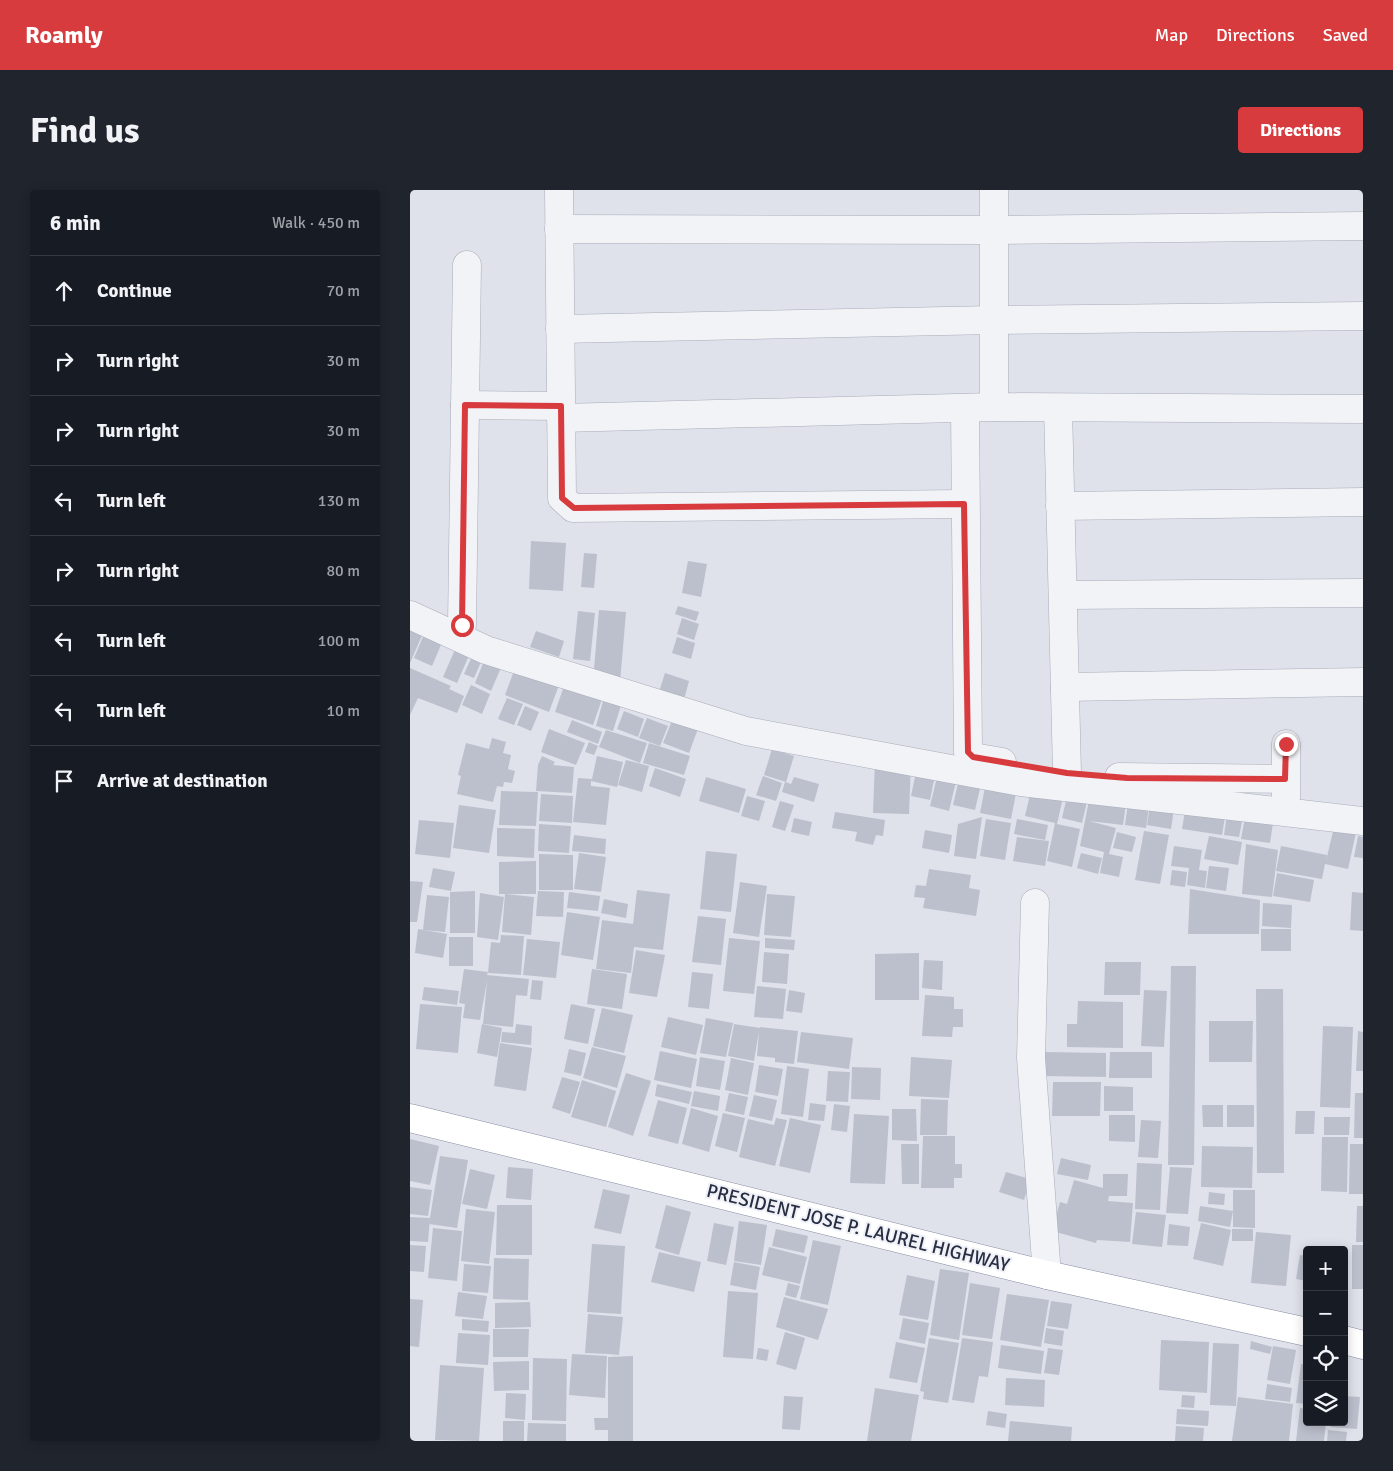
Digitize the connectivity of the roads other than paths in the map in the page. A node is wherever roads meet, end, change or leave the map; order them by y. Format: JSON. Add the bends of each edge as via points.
{"nodes":[{"id":1,"x":559,"y":190,"type":"edge"},
{"id":2,"x":994,"y":190,"type":"edge"},
{"id":3,"x":1363,"y":226,"type":"edge"},
{"id":4,"x":559,"y":229,"type":"junction"},
{"id":5,"x":994,"y":230,"type":"junction"},
{"id":6,"x":467,"y":265,"type":"dead end"},
{"id":7,"x":1363,"y":316,"type":"edge"},
{"id":8,"x":994,"y":320,"type":"junction"},
{"id":9,"x":560,"y":329,"type":"junction"},
{"id":10,"x":465,"y":405,"type":"junction"},
{"id":11,"x":994,"y":407,"type":"junction"},
{"id":12,"x":965,"y":408,"type":"junction"},
{"id":13,"x":1058,"y":408,"type":"junction"},
{"id":14,"x":1363,"y":409,"type":"edge"},
{"id":15,"x":561,"y":412,"type":"junction"},
{"id":16,"x":1363,"y":502,"type":"edge"},
{"id":17,"x":964,"y":504,"type":"junction"},
{"id":18,"x":1060,"y":506,"type":"junction"},
{"id":19,"x":1363,"y":593,"type":"edge"},
{"id":20,"x":1063,"y":595,"type":"junction"},
{"id":21,"x":410,"y":615,"type":"edge"},
{"id":22,"x":462,"y":625,"type":"dead end"},
{"id":23,"x":1363,"y":682,"type":"edge"},
{"id":24,"x":1065,"y":688,"type":"junction"},
{"id":25,"x":1286,"y":744,"type":"dead end"},
{"id":26,"x":1067,"y":773,"type":"junction"},
{"id":27,"x":1363,"y":821,"type":"edge"},
{"id":28,"x":1035,"y":903,"type":"dead end"},
{"id":29,"x":410,"y":1118,"type":"edge"},
{"id":30,"x":1047,"y":1275,"type":"junction"},
{"id":31,"x":1303,"y":1331,"type":"edge"},
{"id":32,"x":1348,"y":1341,"type":"edge"},
{"id":33,"x":1363,"y":1344,"type":"edge"}],
"edges":[{"from":1,"to":4,"type":"street"},
{"from":2,"to":5,"type":"street"},
{"from":3,"to":5,"type":"street"},
{"from":4,"to":5,"type":"street"},
{"from":4,"to":9,"type":"street"},
{"from":5,"to":8,"type":"street"},
{"from":6,"to":10,"type":"street"},
{"from":7,"to":8,"type":"street"},
{"from":8,"to":9,"type":"street"},
{"from":8,"to":11,"type":"street"},
{"from":9,"to":15,"type":"street"},
{"from":10,"to":15,"type":"street"},
{"from":10,"to":22,"type":"street"},
{"from":11,"to":12,"type":"street"},
{"from":11,"to":13,"type":"street"},
{"from":12,"to":15,"type":"street"},
{"from":12,"to":17,"type":"street"},
{"from":13,"to":14,"type":"street"},
{"from":13,"to":18,"type":"street"},
{"from":15,"to":17,"type":"street","via":[[562,498],[574,508]]},
{"from":16,"to":18,"type":"street"},
{"from":17,"to":26,"type":"street","via":[[968,752],[973,757]]},
{"from":18,"to":20,"type":"street"},
{"from":19,"to":20,"type":"street"},
{"from":20,"to":24,"type":"street"},
{"from":21,"to":27,"type":"street","via":[[486,650],[746,731],[1021,782]]},
{"from":23,"to":24,"type":"street"},
{"from":24,"to":26,"type":"street"},
{"from":25,"to":26,"type":"street","via":[[1286,789]]},
{"from":28,"to":30,"type":"street","via":[[1031,1058]]},
{"from":29,"to":30,"type":"highway","name":"PRESIDENT JOSE P. LAUREL HIGHWAY"},
{"from":30,"to":31,"type":"highway","name":"PRESIDENT JOSE P. LAUREL HIGHWAY"},
{"from":32,"to":33,"type":"highway"}]}
